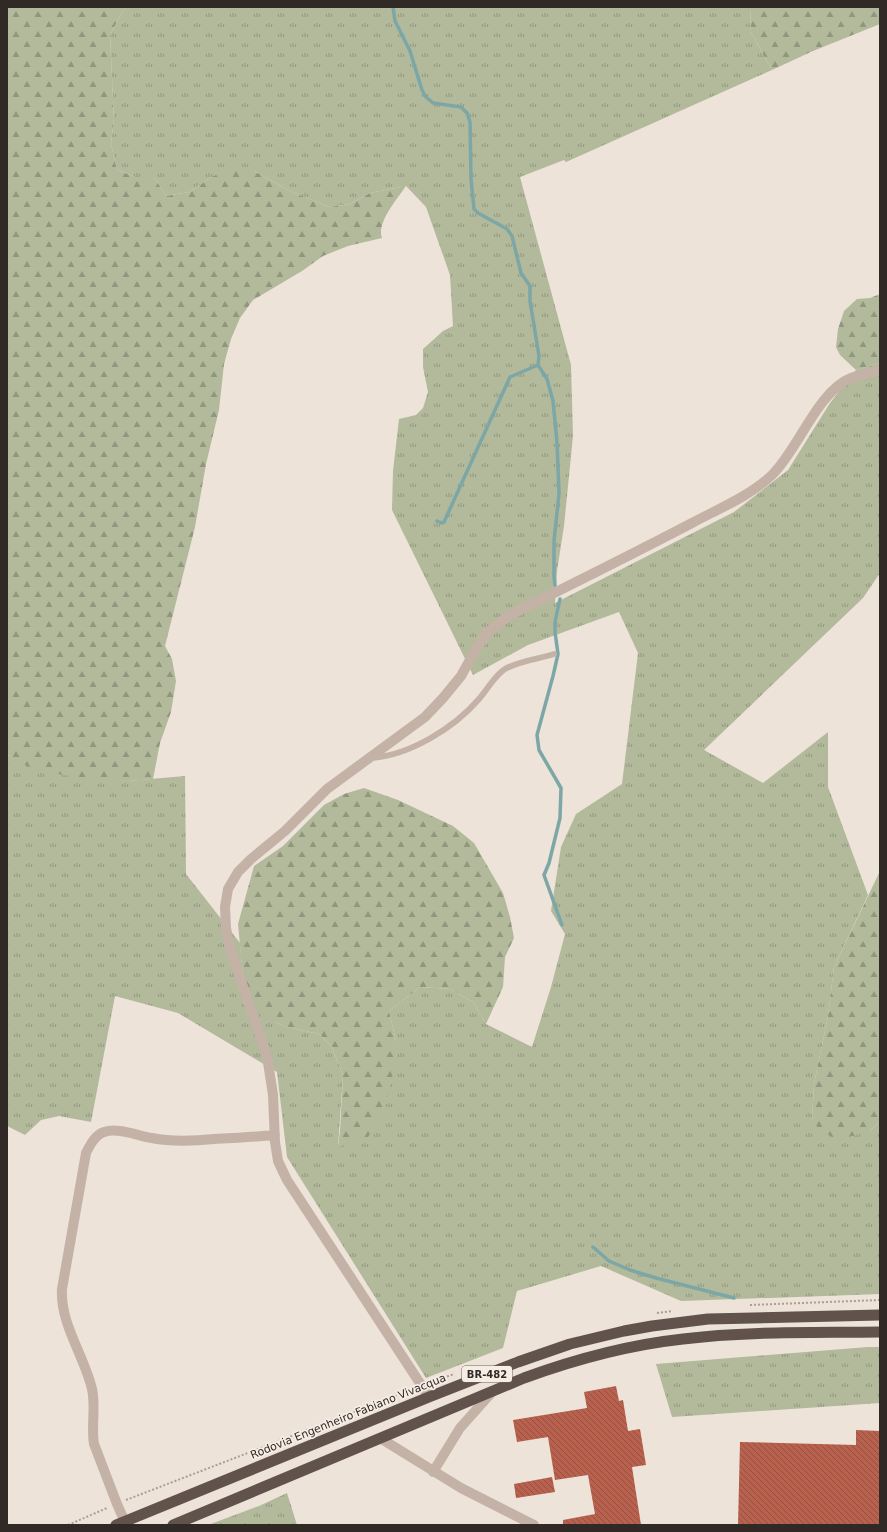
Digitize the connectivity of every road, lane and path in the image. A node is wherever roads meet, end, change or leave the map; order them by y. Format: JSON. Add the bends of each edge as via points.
{"nodes":[{"id":1,"x":880,"y":370,"type":"edge"},
{"id":2,"x":554,"y":654,"type":"dead end"},
{"id":3,"x":368,"y":758,"type":"junction"},
{"id":4,"x":275,"y":1135,"type":"junction"},
{"id":5,"x":880,"y":1314,"type":"edge"},
{"id":6,"x":880,"y":1332,"type":"edge"},
{"id":7,"x":493,"y":1391,"type":"junction"},
{"id":8,"x":429,"y":1397,"type":"junction"},
{"id":9,"x":380,"y":1438,"type":"junction"},
{"id":10,"x":433,"y":1472,"type":"junction"},
{"id":11,"x":120,"y":1523,"type":"edge"},
{"id":12,"x":173,"y":1525,"type":"edge"},
{"id":13,"x":534,"y":1525,"type":"edge"}],
"edges":[{"from":1,"to":3,"type":"street","via":[[851,378],[839,384],[827,395],[780,468],[751,491],[508,616],[488,632],[443,698],[425,716]]},
{"from":2,"to":3,"type":"lane","via":[[506,669],[498,674],[478,700],[443,730],[402,752]]},
{"from":3,"to":4,"type":"street","via":[[327,789],[285,831],[251,859],[238,872],[228,889],[226,928],[230,949],[267,1056],[274,1095]]},
{"from":4,"to":8,"type":"street","via":[[278,1161],[286,1180]]},
{"from":4,"to":11,"type":"street","via":[[191,1141],[155,1139],[113,1131],[97,1136],[86,1153],[61,1298],[65,1317],[92,1390],[92,1435],[117,1504]]},
{"from":5,"to":8,"type":"highway","name":"Rodovia Engenheiro Fabiano Vivacqua","number":"BR-482","via":[[715,1318],[652,1326],[597,1337],[551,1350]]},
{"from":6,"to":7,"type":"highway","number":"BR-482","via":[[730,1335],[654,1342],[575,1360]]},
{"from":7,"to":9,"type":"highway","number":"BR-482"},
{"from":7,"to":10,"type":"street","via":[[460,1428]]},
{"from":8,"to":11,"type":"highway","name":"Rodovia Engenheiro Fabiano Vivacqua","number":"BR-482"},
{"from":9,"to":10,"type":"street"},
{"from":9,"to":12,"type":"highway","number":"BR-482"},
{"from":10,"to":13,"type":"street"}]}
